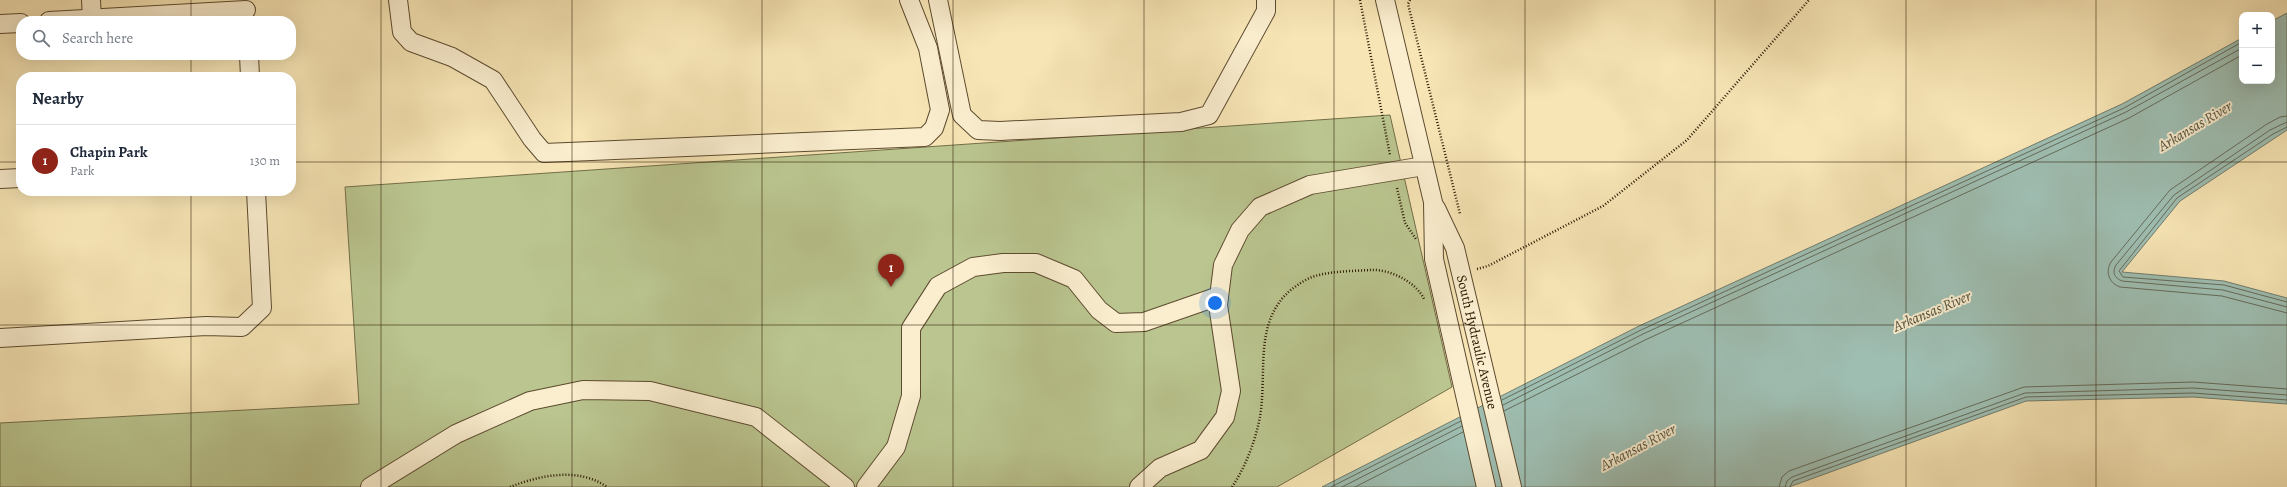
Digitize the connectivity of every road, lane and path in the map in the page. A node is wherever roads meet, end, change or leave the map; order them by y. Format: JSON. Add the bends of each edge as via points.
{"nodes":[{"id":1,"x":91,"y":0,"type":"edge"},
{"id":2,"x":398,"y":0,"type":"edge"},
{"id":3,"x":909,"y":0,"type":"edge"},
{"id":4,"x":938,"y":0,"type":"edge"},
{"id":5,"x":1266,"y":0,"type":"edge"},
{"id":6,"x":1360,"y":0,"type":"edge"},
{"id":7,"x":1385,"y":0,"type":"edge"},
{"id":8,"x":1410,"y":0,"type":"edge"},
{"id":9,"x":1809,"y":0,"type":"edge"},
{"id":10,"x":246,"y":10,"type":"edge"},
{"id":11,"x":92,"y":16,"type":"edge"},
{"id":12,"x":143,"y":16,"type":"edge"},
{"id":13,"x":16,"y":22,"type":"edge"},
{"id":14,"x":0,"y":24,"type":"edge"},
{"id":15,"x":249,"y":60,"type":"edge"},
{"id":16,"x":250,"y":72,"type":"edge"},
{"id":17,"x":1391,"y":163,"type":"dead end"},
{"id":18,"x":1424,"y":166,"type":"junction"},
{"id":19,"x":16,"y":178,"type":"edge"},
{"id":20,"x":0,"y":179,"type":"edge"},
{"id":21,"x":256,"y":196,"type":"edge"},
{"id":22,"x":1432,"y":202,"type":"junction"},
{"id":23,"x":1460,"y":217,"type":"dead end"},
{"id":24,"x":1461,"y":273,"type":"junction"},
{"id":25,"x":1219,"y":296,"type":"junction"},
{"id":26,"x":1425,"y":301,"type":"dead end"},
{"id":27,"x":0,"y":338,"type":"edge"},
{"id":28,"x":370,"y":487,"type":"edge"},
{"id":29,"x":510,"y":487,"type":"edge"},
{"id":30,"x":607,"y":487,"type":"edge"},
{"id":31,"x":845,"y":487,"type":"edge"},
{"id":32,"x":866,"y":487,"type":"edge"},
{"id":33,"x":1139,"y":487,"type":"edge"},
{"id":34,"x":1232,"y":487,"type":"edge"},
{"id":35,"x":1486,"y":487,"type":"edge"},
{"id":36,"x":1512,"y":487,"type":"edge"}],
"edges":[{"from":1,"to":11,"type":"street"},
{"from":2,"to":3,"type":"street","via":[[402,32],[411,42],[452,56],[493,80],[532,140],[544,153],[925,137],[934,128],[940,110],[928,48]]},
{"from":4,"to":5,"type":"street","via":[[962,115],[978,130],[1000,132],[1181,122],[1209,115],[1266,11]]},
{"from":6,"to":17,"type":"path"},
{"from":7,"to":18,"type":"street","name":"South Hydraulic Avenue"},
{"from":8,"to":23,"type":"path","via":[[1408,4]]},
{"from":9,"to":24,"type":"path","via":[[1687,140],[1603,206],[1488,266]]},
{"from":10,"to":12,"type":"street"},
{"from":13,"to":14,"type":"street"},
{"from":15,"to":16,"type":"street"},
{"from":18,"to":22,"type":"street","name":"South Hydraulic Avenue"},
{"from":18,"to":25,"type":"street","via":[[1310,185],[1260,207],[1240,230],[1223,264]]},
{"from":19,"to":20,"type":"street"},
{"from":21,"to":27,"type":"street","via":[[262,308],[242,327],[206,326]]},
{"from":22,"to":24,"type":"street","name":"South Hydraulic Avenue","via":[[1455,248]]},
{"from":22,"to":35,"type":"street","name":"South Hydraulic Avenue","via":[[1434,259]]},
{"from":24,"to":36,"type":"street","name":"South Hydraulic Avenue"},
{"from":25,"to":32,"type":"street","via":[[1144,322],[1116,323],[1099,310],[1074,279],[1036,263],[1003,263],[973,267],[938,286],[911,328],[911,396],[896,447]]},
{"from":25,"to":33,"type":"street","via":[[1218,305],[1231,391],[1225,417],[1201,450],[1160,468]]},
{"from":26,"to":34,"type":"path","via":[[1411,283],[1391,273],[1373,270],[1319,275],[1300,283],[1283,296],[1271,313],[1265,336],[1263,391],[1258,425],[1242,473]]},
{"from":28,"to":31,"type":"street","via":[[456,434],[530,401],[583,390],[650,391],[756,417]]},
{"from":29,"to":30,"type":"path","via":[[558,474],[597,480]]}]}
